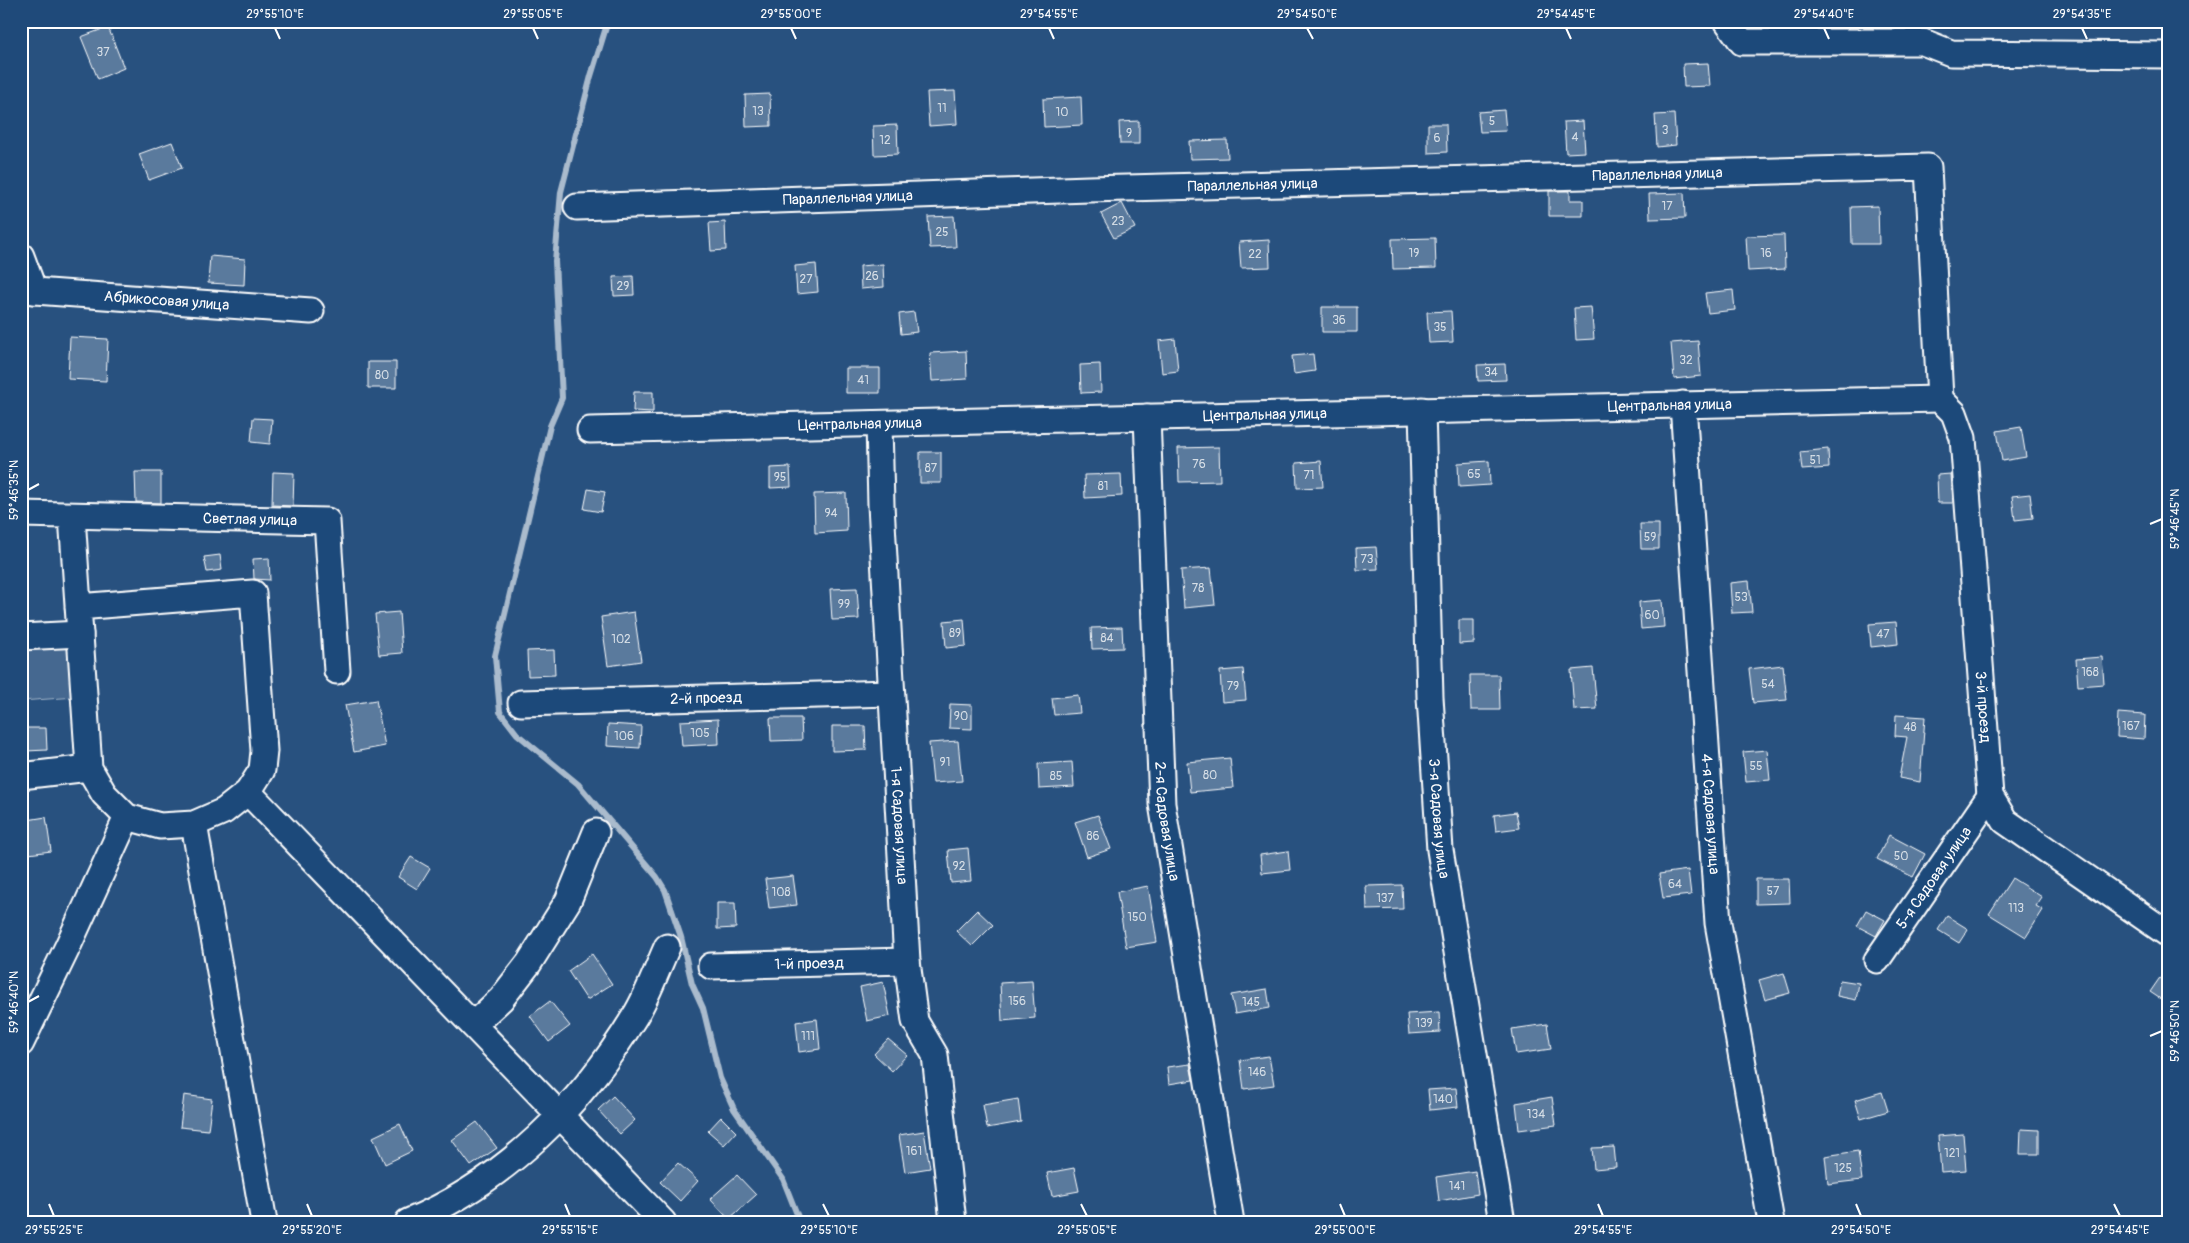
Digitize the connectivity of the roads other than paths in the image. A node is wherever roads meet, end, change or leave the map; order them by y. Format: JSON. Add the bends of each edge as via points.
{"nodes":[{"id":1,"x":1727,"y":21,"type":"edge"},
{"id":2,"x":2168,"y":55,"type":"edge"},
{"id":3,"x":577,"y":207,"type":"dead end"},
{"id":4,"x":21,"y":256,"type":"edge"},
{"id":5,"x":28,"y":290,"type":"edge"},
{"id":6,"x":311,"y":311,"type":"dead end"},
{"id":7,"x":1940,"y":399,"type":"junction"},
{"id":8,"x":1683,"y":404,"type":"junction"},
{"id":9,"x":1422,"y":410,"type":"junction"},
{"id":10,"x":1147,"y":417,"type":"junction"},
{"id":11,"x":879,"y":424,"type":"junction"},
{"id":12,"x":590,"y":430,"type":"dead end"},
{"id":13,"x":21,"y":514,"type":"edge"},
{"id":14,"x":72,"y":516,"type":"junction"},
{"id":15,"x":78,"y":607,"type":"junction"},
{"id":16,"x":80,"y":634,"type":"junction"},
{"id":17,"x":21,"y":637,"type":"edge"},
{"id":18,"x":337,"y":672,"type":"dead end"},
{"id":19,"x":891,"y":693,"type":"junction"},
{"id":20,"x":521,"y":703,"type":"dead end"},
{"id":21,"x":89,"y":768,"type":"junction"},
{"id":22,"x":21,"y":776,"type":"edge"},
{"id":23,"x":248,"y":792,"type":"junction"},
{"id":24,"x":1990,"y":796,"type":"junction"},
{"id":25,"x":126,"y":816,"type":"junction"},
{"id":26,"x":194,"y":824,"type":"junction"},
{"id":27,"x":596,"y":832,"type":"dead end"},
{"id":28,"x":2168,"y":934,"type":"edge"},
{"id":29,"x":667,"y":947,"type":"dead end"},
{"id":30,"x":1877,"y":960,"type":"dead end"},
{"id":31,"x":907,"y":961,"type":"junction"},
{"id":32,"x":711,"y":966,"type":"dead end"},
{"id":33,"x":473,"y":1025,"type":"junction"},
{"id":34,"x":21,"y":1043,"type":"edge"},
{"id":35,"x":560,"y":1117,"type":"junction"},
{"id":36,"x":264,"y":1222,"type":"edge"},
{"id":37,"x":408,"y":1222,"type":"edge"},
{"id":38,"x":664,"y":1222,"type":"edge"},
{"id":39,"x":953,"y":1222,"type":"edge"},
{"id":40,"x":1231,"y":1222,"type":"edge"},
{"id":41,"x":1502,"y":1222,"type":"edge"},
{"id":42,"x":1771,"y":1222,"type":"edge"}],
"edges":[{"from":1,"to":2,"type":"street","via":[[1742,42],[1923,42],[1951,53]]},
{"from":3,"to":7,"type":"street","name":"Параллельная улица","via":[[1089,189],[1928,167]]},
{"from":4,"to":5,"type":"street"},
{"from":5,"to":6,"type":"street","name":"Абрикосовая улица"},
{"from":7,"to":8,"type":"street","name":"Центральная улица"},
{"from":7,"to":24,"type":"street","name":"3-й проезд","via":[[1954,413],[1963,438]]},
{"from":8,"to":9,"type":"street","name":"Центральная улица"},
{"from":8,"to":42,"type":"street","name":"4-я Садовая улица","via":[[1718,923]]},
{"from":9,"to":10,"type":"street","name":"Центральная улица"},
{"from":9,"to":41,"type":"street","name":"3-я Садовая улица","via":[[1430,697],[1440,850]]},
{"from":10,"to":11,"type":"street","name":"Центральная улица"},
{"from":10,"to":40,"type":"street","name":"2-я Садовая улица","via":[[1162,804]]},
{"from":11,"to":12,"type":"street","name":"Центральная улица"},
{"from":11,"to":19,"type":"street","name":"1-я Садовая улица"},
{"from":13,"to":14,"type":"street","name":"Светлая улица"},
{"from":14,"to":15,"type":"street"},
{"from":14,"to":18,"type":"street","name":"Светлая улица","via":[[327,521]]},
{"from":15,"to":16,"type":"street"},
{"from":15,"to":23,"type":"street","via":[[253,593],[264,751],[262,770]]},
{"from":16,"to":17,"type":"street"},
{"from":16,"to":21,"type":"street"},
{"from":19,"to":20,"type":"street","name":"2-й проезд"},
{"from":19,"to":31,"type":"street","name":"1-я Садовая улица"},
{"from":21,"to":22,"type":"street"},
{"from":21,"to":25,"type":"street","via":[[104,794]]},
{"from":23,"to":26,"type":"street","via":[[224,811]]},
{"from":23,"to":33,"type":"street"},
{"from":24,"to":28,"type":"street","name":"3-й проезд","via":[[2005,821]]},
{"from":24,"to":30,"type":"street","name":"5-я Садовая улица"},
{"from":25,"to":26,"type":"street","via":[[160,826]]},
{"from":25,"to":34,"type":"street"},
{"from":26,"to":36,"type":"street"},
{"from":27,"to":33,"type":"street","via":[[568,902],[529,962],[500,999]]},
{"from":29,"to":35,"type":"street","via":[[636,1015]]},
{"from":31,"to":32,"type":"street","name":"1-й проезд"},
{"from":31,"to":39,"type":"street","name":"1-я Садовая улица","via":[[914,1021],[935,1054]]},
{"from":33,"to":35,"type":"street"},
{"from":35,"to":37,"type":"street","via":[[499,1170],[433,1212]]},
{"from":35,"to":38,"type":"street"}]}
